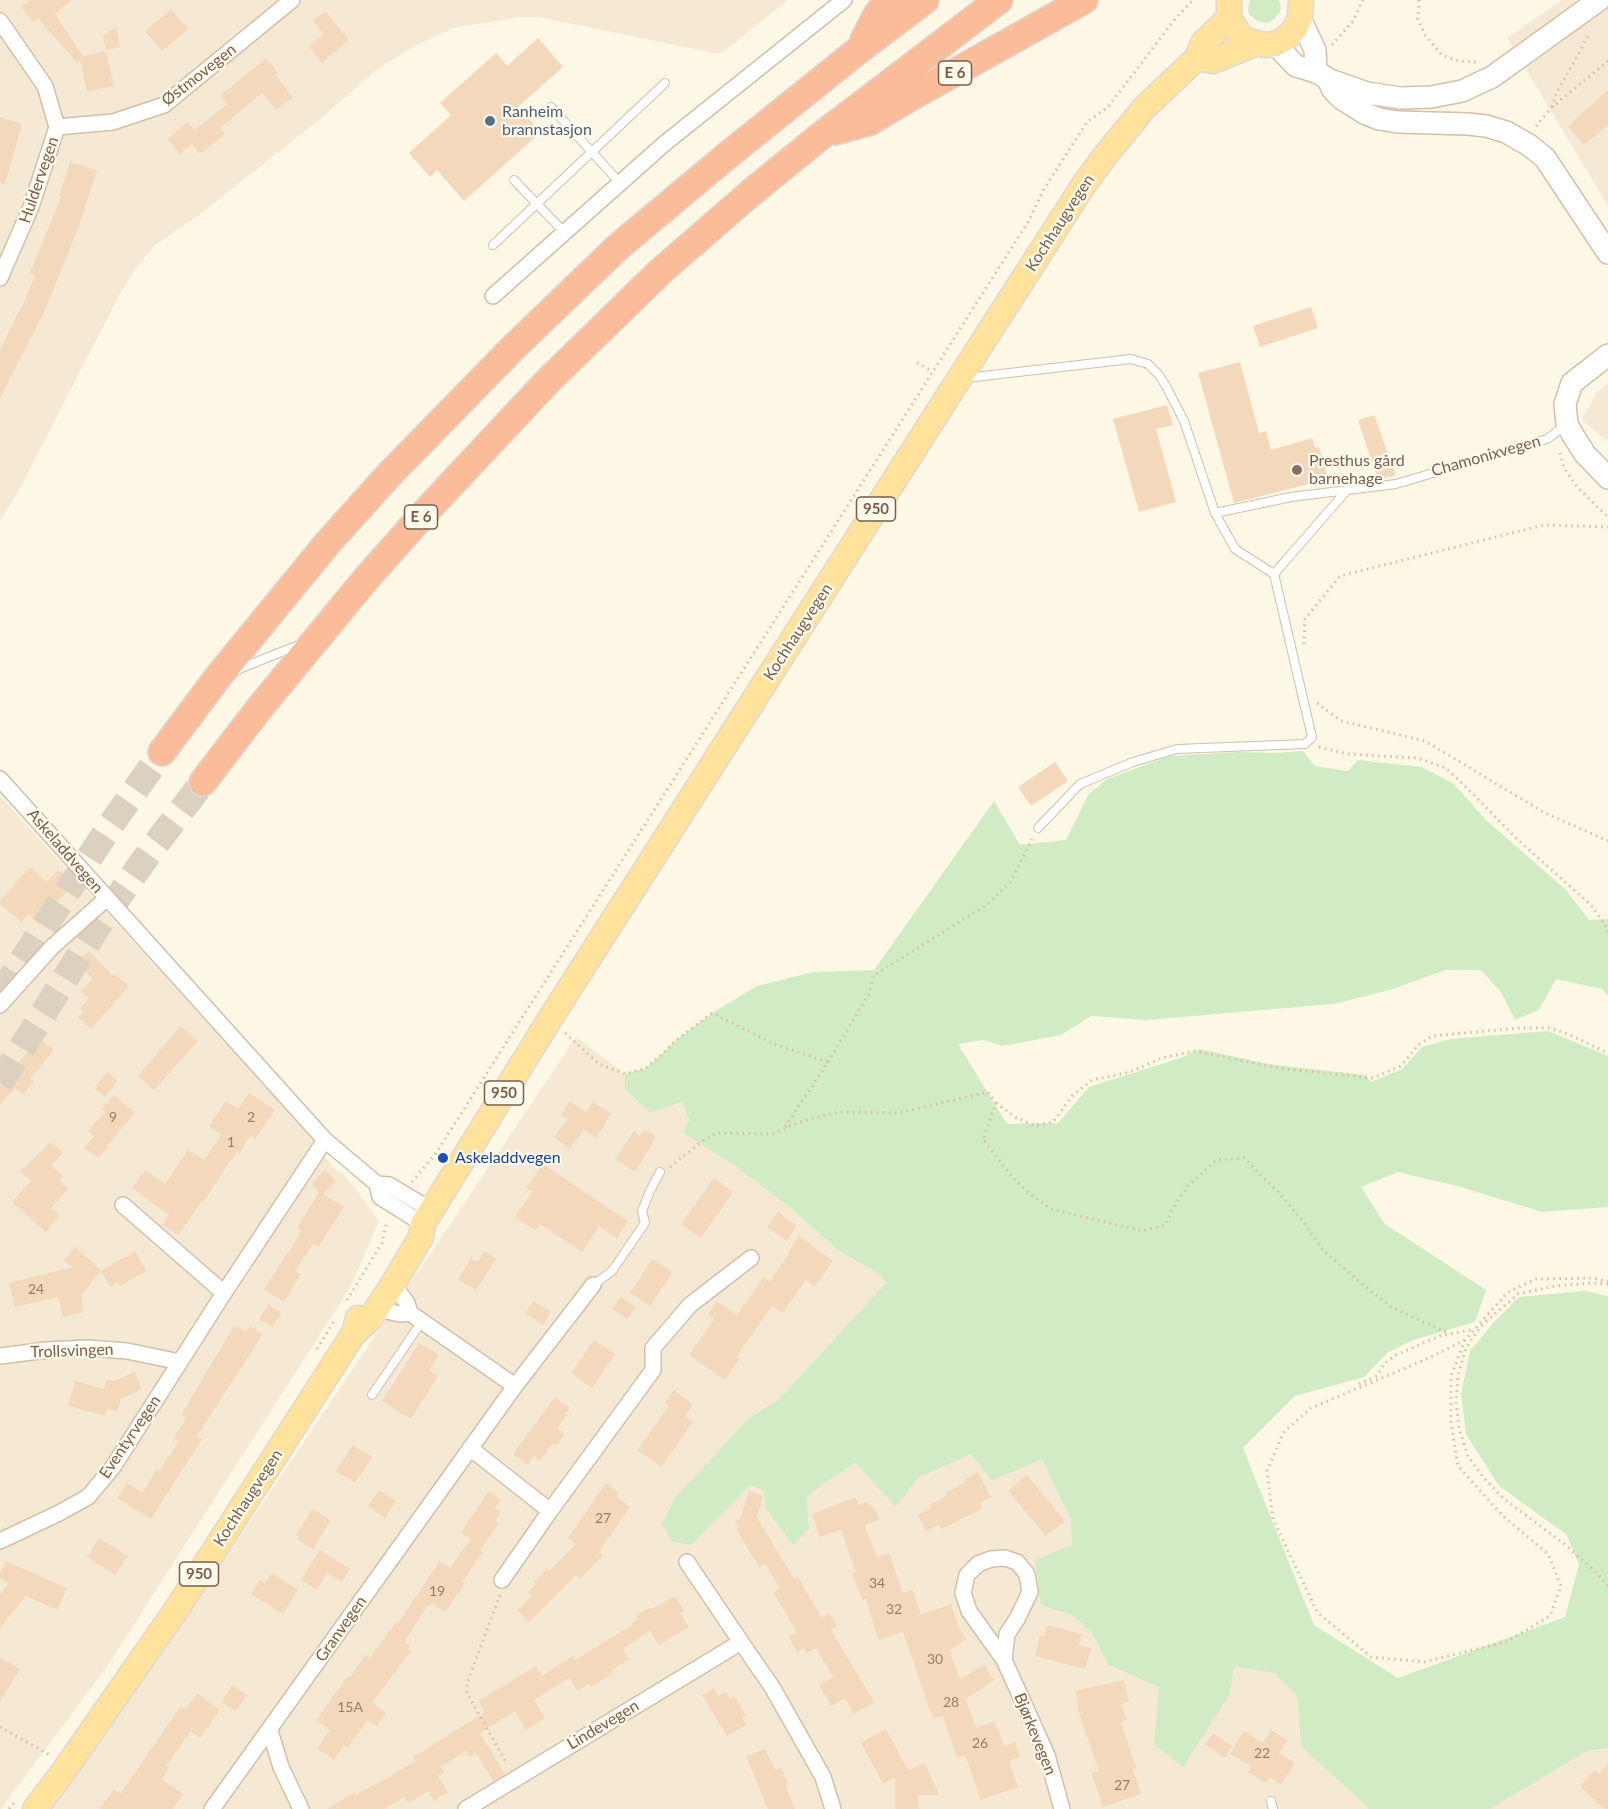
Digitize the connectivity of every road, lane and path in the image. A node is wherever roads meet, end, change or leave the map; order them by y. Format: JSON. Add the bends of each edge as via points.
{"nodes":[{"id":1,"x":292,"y":0,"type":"edge"},
{"id":2,"x":844,"y":0,"type":"edge"},
{"id":3,"x":891,"y":0,"type":"edge"},
{"id":4,"x":925,"y":0,"type":"edge"},
{"id":5,"x":999,"y":0,"type":"edge"},
{"id":6,"x":1084,"y":0,"type":"edge"},
{"id":7,"x":1194,"y":0,"type":"edge"},
{"id":8,"x":1419,"y":0,"type":"edge"},
{"id":9,"x":1599,"y":0,"type":"edge"},
{"id":10,"x":1301,"y":5,"type":"edge"},
{"id":11,"x":1229,"y":9,"type":"edge"},
{"id":12,"x":0,"y":21,"type":"edge"},
{"id":13,"x":1592,"y":29,"type":"dead end"},
{"id":14,"x":1265,"y":44,"type":"junction"},
{"id":15,"x":860,"y":49,"type":"junction"},
{"id":16,"x":1197,"y":58,"type":"junction"},
{"id":17,"x":1485,"y":60,"type":"dead end"},
{"id":18,"x":1608,"y":61,"type":"edge"},
{"id":19,"x":1321,"y":75,"type":"junction"},
{"id":20,"x":665,"y":83,"type":"dead end"},
{"id":21,"x":551,"y":107,"type":"dead end"},
{"id":22,"x":1552,"y":107,"type":"junction"},
{"id":23,"x":57,"y":127,"type":"junction"},
{"id":24,"x":1535,"y":128,"type":"dead end"},
{"id":25,"x":822,"y":135,"type":"junction"},
{"id":26,"x":592,"y":153,"type":"junction"},
{"id":27,"x":514,"y":180,"type":"dead end"},
{"id":28,"x":620,"y":183,"type":"junction"},
{"id":29,"x":536,"y":204,"type":"junction"},
{"id":30,"x":564,"y":232,"type":"junction"},
{"id":31,"x":493,"y":245,"type":"dead end"},
{"id":32,"x":1608,"y":253,"type":"edge"},
{"id":33,"x":0,"y":278,"type":"edge"},
{"id":34,"x":493,"y":296,"type":"dead end"},
{"id":35,"x":1608,"y":355,"type":"edge"},
{"id":36,"x":917,"y":363,"type":"dead end"},
{"id":37,"x":927,"y":369,"type":"dead end"},
{"id":38,"x":958,"y":379,"type":"junction"},
{"id":39,"x":1561,"y":429,"type":"junction"},
{"id":40,"x":1608,"y":478,"type":"edge"},
{"id":41,"x":1348,"y":489,"type":"junction"},
{"id":42,"x":1215,"y":513,"type":"junction"},
{"id":43,"x":1608,"y":518,"type":"edge"},
{"id":44,"x":1608,"y":527,"type":"edge"},
{"id":45,"x":1274,"y":574,"type":"junction"},
{"id":46,"x":316,"y":638,"type":"junction"},
{"id":47,"x":1304,"y":650,"type":"dead end"},
{"id":48,"x":218,"y":678,"type":"junction"},
{"id":49,"x":1303,"y":692,"type":"junction"},
{"id":50,"x":1305,"y":744,"type":"junction"},
{"id":51,"x":162,"y":752,"type":"tunnel mouth"},
{"id":52,"x":0,"y":779,"type":"edge"},
{"id":53,"x":203,"y":782,"type":"tunnel mouth"},
{"id":54,"x":1038,"y":828,"type":"joint"},
{"id":55,"x":1608,"y":841,"type":"edge"},
{"id":56,"x":106,"y":899,"type":"junction"},
{"id":57,"x":1608,"y":932,"type":"edge"},
{"id":58,"x":0,"y":1005,"type":"edge"},
{"id":59,"x":548,"y":1022,"type":"junction"},
{"id":60,"x":1608,"y":1053,"type":"edge"},
{"id":61,"x":828,"y":1062,"type":"junction"},
{"id":62,"x":996,"y":1103,"type":"junction"},
{"id":63,"x":783,"y":1130,"type":"junction"},
{"id":64,"x":325,"y":1140,"type":"junction"},
{"id":65,"x":660,"y":1172,"type":"joint"},
{"id":66,"x":408,"y":1186,"type":"dead end"},
{"id":67,"x":123,"y":1205,"type":"dead end"},
{"id":68,"x":389,"y":1217,"type":"dead end"},
{"id":69,"x":427,"y":1217,"type":"junction"},
{"id":70,"x":751,"y":1258,"type":"dead end"},
{"id":71,"x":1608,"y":1283,"type":"edge"},
{"id":72,"x":393,"y":1284,"type":"junction"},
{"id":73,"x":593,"y":1285,"type":"joint"},
{"id":74,"x":224,"y":1293,"type":"junction"},
{"id":75,"x":344,"y":1304,"type":"dead end"},
{"id":76,"x":377,"y":1309,"type":"junction"},
{"id":77,"x":338,"y":1314,"type":"dead end"},
{"id":78,"x":416,"y":1317,"type":"junction"},
{"id":79,"x":1475,"y":1329,"type":"junction"},
{"id":80,"x":1480,"y":1329,"type":"junction"},
{"id":81,"x":354,"y":1333,"type":"junction"},
{"id":82,"x":1450,"y":1334,"type":"junction"},
{"id":83,"x":1465,"y":1340,"type":"junction"},
{"id":84,"x":313,"y":1355,"type":"dead end"},
{"id":85,"x":0,"y":1356,"type":"edge"},
{"id":86,"x":180,"y":1362,"type":"junction"},
{"id":87,"x":1359,"y":1384,"type":"dead end"},
{"id":88,"x":515,"y":1386,"type":"junction"},
{"id":89,"x":372,"y":1395,"type":"dead end"},
{"id":90,"x":470,"y":1448,"type":"junction"},
{"id":91,"x":550,"y":1511,"type":"junction"},
{"id":92,"x":0,"y":1541,"type":"edge"},
{"id":93,"x":687,"y":1562,"type":"dead end"},
{"id":94,"x":502,"y":1580,"type":"joint"},
{"id":95,"x":1608,"y":1586,"type":"edge"},
{"id":96,"x":741,"y":1642,"type":"junction"},
{"id":97,"x":1004,"y":1660,"type":"junction"},
{"id":98,"x":0,"y":1727,"type":"edge"},
{"id":99,"x":270,"y":1731,"type":"junction"},
{"id":100,"x":50,"y":1755,"type":"dead end"},
{"id":101,"x":516,"y":1778,"type":"junction"},
{"id":102,"x":25,"y":1804,"type":"edge"},
{"id":103,"x":9,"y":1809,"type":"edge"},
{"id":104,"x":212,"y":1809,"type":"edge"},
{"id":105,"x":301,"y":1809,"type":"edge"},
{"id":106,"x":466,"y":1809,"type":"edge"},
{"id":107,"x":833,"y":1809,"type":"edge"},
{"id":108,"x":1062,"y":1809,"type":"edge"}],
"edges":[{"from":1,"to":23,"type":"street","name":"Østmovegen","via":[[164,105],[113,123]]},
{"from":2,"to":28,"type":"street"},
{"from":3,"to":15,"type":"highway","via":[[878,13]]},
{"from":4,"to":15,"type":"highway"},
{"from":5,"to":25,"type":"highway","number":"E 6"},
{"from":6,"to":25,"type":"highway","number":"E 6","via":[[871,122]]},
{"from":7,"to":66,"type":"path","via":[[1108,107],[1087,122],[1028,222],[436,1153]]},
{"from":8,"to":17,"type":"path","via":[[1418,19],[1425,35],[1442,55],[1458,61]]},
{"from":9,"to":19,"type":"street","via":[[1492,77],[1462,91],[1401,98],[1367,93]]},
{"from":10,"to":14,"type":"main road","via":[[1291,34]]},
{"from":10,"to":19,"type":"street"},
{"from":11,"to":14,"type":"main road","number":"950","via":[[1239,34],[1246,40]]},
{"from":11,"to":16,"type":"main road","name":"Kochhaugvegen","number":"950","via":[[1203,43]]},
{"from":12,"to":23,"type":"street","name":"Huldervegen","via":[[45,86]]},
{"from":13,"to":22,"type":"path"},
{"from":14,"to":16,"type":"main road","via":[[1213,61]]},
{"from":14,"to":19,"type":"street","via":[[1296,66]]},
{"from":15,"to":48,"type":"highway","via":[[618,247],[513,348],[326,545]]},
{"from":16,"to":38,"type":"main road","name":"Kochhaugvegen","number":"950","via":[[1145,107],[1105,156]]},
{"from":18,"to":22,"type":"path"},
{"from":19,"to":32,"type":"street","via":[[1342,99],[1379,119],[1486,126],[1529,146],[1545,158]]},
{"from":20,"to":26,"type":"lane"},
{"from":21,"to":26,"type":"lane"},
{"from":22,"to":24,"type":"path"},
{"from":23,"to":33,"type":"street","name":"Huldervegen","via":[[31,207]]},
{"from":25,"to":46,"type":"highway","number":"E 6","via":[[667,266],[548,381],[430,507]]},
{"from":26,"to":28,"type":"lane"},
{"from":26,"to":29,"type":"lane"},
{"from":27,"to":29,"type":"lane"},
{"from":28,"to":30,"type":"street"},
{"from":29,"to":30,"type":"lane"},
{"from":29,"to":31,"type":"lane"},
{"from":30,"to":34,"type":"street"},
{"from":35,"to":39,"type":"street","via":[[1572,383]]},
{"from":36,"to":37,"type":"path"},
{"from":38,"to":42,"type":"lane","via":[[1131,359],[1148,364],[1159,375],[1184,421]]},
{"from":38,"to":59,"type":"main road","name":"Kochhaugvegen","number":"950"},
{"from":39,"to":40,"type":"street"},
{"from":39,"to":41,"type":"lane","name":"Chamonixvegen","via":[[1547,439],[1396,484]]},
{"from":39,"to":43,"type":"path","via":[[1563,468]]},
{"from":41,"to":42,"type":"lane","name":"Chamonixvegen","via":[[1291,496]]},
{"from":41,"to":45,"type":"lane"},
{"from":42,"to":45,"type":"lane","via":[[1235,549]]},
{"from":44,"to":47,"type":"path","via":[[1544,525],[1340,576],[1305,619]]},
{"from":45,"to":49,"type":"lane"},
{"from":46,"to":48,"type":"lane"},
{"from":46,"to":53,"type":"highway","number":"E 6"},
{"from":48,"to":51,"type":"highway"},
{"from":49,"to":50,"type":"lane","via":[[1312,737]]},
{"from":49,"to":55,"type":"path","via":[[1341,721],[1425,741],[1545,813]]},
{"from":50,"to":54,"type":"lane","via":[[1204,747],[1155,755],[1080,784]]},
{"from":50,"to":57,"type":"path","via":[[1348,754],[1418,758],[1446,768],[1591,905]]},
{"from":52,"to":56,"type":"street","name":"Askeladdvegen"},
{"from":54,"to":61,"type":"path","via":[[1011,880],[988,904],[873,976],[870,992]]},
{"from":56,"to":58,"type":"street","via":[[52,947]]},
{"from":56,"to":64,"type":"street","name":"Askeladdvegen"},
{"from":59,"to":61,"type":"path","via":[[599,1064],[625,1074],[646,1068],[712,1013],[774,1044]]},
{"from":59,"to":69,"type":"main road","name":"Kochhaugvegen","number":"950"},
{"from":60,"to":62,"type":"path","via":[[1550,1028],[1432,1036],[1418,1045],[1401,1066],[1372,1078],[1284,1069],[1195,1051],[1092,1080],[1072,1096],[1053,1122],[1035,1126]]},
{"from":61,"to":63,"type":"path"},
{"from":62,"to":63,"type":"path","via":[[988,1092],[899,1113],[838,1112]]},
{"from":62,"to":82,"type":"path","via":[[983,1139],[1012,1177],[1051,1209],[1142,1231],[1165,1225],[1189,1185],[1216,1160],[1244,1158],[1281,1195],[1323,1250],[1360,1282],[1391,1307]]},
{"from":63,"to":65,"type":"path","via":[[756,1135],[716,1133]]},
{"from":64,"to":69,"type":"street","name":"Askeladdvegen","via":[[377,1184],[380,1197]]},
{"from":64,"to":74,"type":"street","name":"Eventyrvegen"},
{"from":65,"to":73,"type":"lane","name":"Granvegen","via":[[642,1211],[645,1223],[612,1271]]},
{"from":67,"to":74,"type":"street"},
{"from":68,"to":75,"type":"path","via":[[382,1243]]},
{"from":69,"to":72,"type":"main road","name":"Kochhaugvegen","number":"950","via":[[421,1237]]},
{"from":69,"to":81,"type":"main road","name":"Kochhaugvegen","number":"950","via":[[411,1231],[397,1252],[360,1312]]},
{"from":70,"to":91,"type":"street","via":[[690,1305],[653,1347],[653,1370]]},
{"from":71,"to":79,"type":"path","via":[[1594,1278],[1536,1279],[1508,1292]]},
{"from":71,"to":80,"type":"path","via":[[1555,1286],[1518,1294]]},
{"from":72,"to":76,"type":"main road","name":"Kochhaugvegen","number":"950"},
{"from":72,"to":78,"type":"street"},
{"from":73,"to":88,"type":"street","name":"Granvegen"},
{"from":74,"to":86,"type":"street","name":"Eventyrvegen"},
{"from":76,"to":78,"type":"street"},
{"from":76,"to":81,"type":"main road","name":"Kochhaugvegen","number":"950"},
{"from":77,"to":84,"type":"path"},
{"from":78,"to":88,"type":"street"},
{"from":78,"to":89,"type":"lane"},
{"from":79,"to":80,"type":"path"},
{"from":79,"to":82,"type":"path"},
{"from":79,"to":83,"type":"path"},
{"from":80,"to":95,"type":"path","via":[[1466,1348],[1458,1374],[1459,1429],[1468,1456],[1504,1499],[1563,1543]]},
{"from":81,"to":102,"type":"main road","name":"Kochhaugvegen","number":"950","via":[[176,1610],[61,1775]]},
{"from":82,"to":87,"type":"path","via":[[1396,1355],[1377,1376]]},
{"from":83,"to":83,"type":"path","via":[[1451,1376],[1451,1423],[1458,1466],[1503,1516],[1548,1554],[1561,1586],[1550,1616],[1506,1642],[1424,1662],[1371,1657],[1317,1611],[1273,1519],[1267,1470],[1283,1433],[1311,1408]]},
{"from":85,"to":86,"type":"street","name":"Trollsvingen","via":[[89,1348],[127,1350]]},
{"from":86,"to":92,"type":"street","name":"Eventyrvegen","via":[[113,1467],[88,1497]]},
{"from":88,"to":90,"type":"street","name":"Granvegen"},
{"from":90,"to":91,"type":"street"},
{"from":90,"to":99,"type":"street","name":"Granvegen"},
{"from":91,"to":94,"type":"street"},
{"from":93,"to":96,"type":"street"},
{"from":94,"to":101,"type":"path","via":[[467,1683],[467,1694]]},
{"from":96,"to":101,"type":"street","name":"Lindevegen"},
{"from":96,"to":107,"type":"street","via":[[772,1687],[823,1777]]},
{"from":97,"to":97,"type":"street","name":"Bjørkevegen","via":[[969,1611],[963,1593],[967,1575],[978,1564],[1005,1558],[1017,1562],[1027,1574],[1030,1592],[1007,1634]]},
{"from":97,"to":108,"type":"street","name":"Bjørkevegen","via":[[1047,1755]]},
{"from":98,"to":100,"type":"path"},
{"from":99,"to":104,"type":"street","name":"Granvegen"},
{"from":99,"to":105,"type":"street","via":[[280,1767]]},
{"from":101,"to":106,"type":"street","name":"Lindevegen"},
{"from":102,"to":103,"type":"path"}]}
